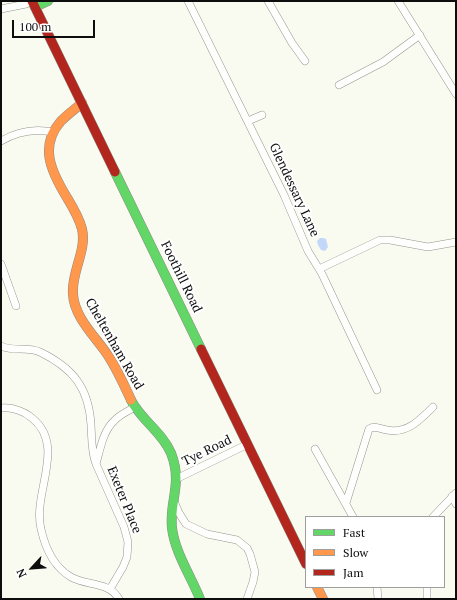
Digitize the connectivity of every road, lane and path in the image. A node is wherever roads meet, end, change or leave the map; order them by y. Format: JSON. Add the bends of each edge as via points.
{"nodes":[{"id":1,"x":48,"y":1,"type":"edge"},
{"id":2,"x":188,"y":1,"type":"edge"},
{"id":3,"x":268,"y":1,"type":"edge"},
{"id":4,"x":398,"y":1,"type":"edge"},
{"id":5,"x":33,"y":3,"type":"edge"},
{"id":6,"x":1,"y":9,"type":"edge"},
{"id":7,"x":420,"y":35,"type":"junction"},
{"id":8,"x":305,"y":61,"type":"dead end"},
{"id":9,"x":339,"y":86,"type":"dead end"},
{"id":10,"x":456,"y":94,"type":"edge"},
{"id":11,"x":82,"y":103,"type":"junction"},
{"id":12,"x":262,"y":115,"type":"dead end"},
{"id":13,"x":248,"y":121,"type":"junction"},
{"id":14,"x":53,"y":132,"type":"junction"},
{"id":15,"x":1,"y":141,"type":"edge"},
{"id":16,"x":456,"y":242,"type":"edge"},
{"id":17,"x":1,"y":264,"type":"edge"},
{"id":18,"x":319,"y":269,"type":"junction"},
{"id":19,"x":16,"y":306,"type":"dead end"},
{"id":20,"x":1,"y":346,"type":"edge"},
{"id":21,"x":377,"y":390,"type":"dead end"},
{"id":22,"x":135,"y":407,"type":"junction"},
{"id":23,"x":433,"y":407,"type":"dead end"},
{"id":24,"x":1,"y":408,"type":"edge"},
{"id":25,"x":248,"y":444,"type":"junction"},
{"id":26,"x":315,"y":448,"type":"dead end"},
{"id":27,"x":96,"y":464,"type":"junction"},
{"id":28,"x":176,"y":479,"type":"junction"},
{"id":29,"x":454,"y":495,"type":"edge"},
{"id":30,"x":174,"y":501,"type":"junction"},
{"id":31,"x":346,"y":503,"type":"junction"},
{"id":32,"x":456,"y":504,"type":"edge"},
{"id":33,"x":352,"y":516,"type":"edge"},
{"id":34,"x":434,"y":516,"type":"edge"},
{"id":35,"x":305,"y":562,"type":"edge"},
{"id":36,"x":318,"y":588,"type":"edge"},
{"id":37,"x":377,"y":588,"type":"edge"},
{"id":38,"x":427,"y":588,"type":"edge"},
{"id":39,"x":110,"y":589,"type":"junction"},
{"id":40,"x":119,"y":599,"type":"edge"},
{"id":41,"x":200,"y":599,"type":"edge"},
{"id":42,"x":247,"y":599,"type":"edge"},
{"id":43,"x":323,"y":599,"type":"edge"},
{"id":44,"x":378,"y":599,"type":"edge"},
{"id":45,"x":427,"y":599,"type":"edge"}],
"edges":[{"from":1,"to":5,"type":"main road"},
{"from":2,"to":13,"type":"street","name":"Glendessary Lane"},
{"from":3,"to":8,"type":"street"},
{"from":4,"to":7,"type":"street"},
{"from":5,"to":6,"type":"street"},
{"from":5,"to":11,"type":"main road","name":"Foothill Road"},
{"from":7,"to":9,"type":"street","via":[[383,62]]},
{"from":7,"to":10,"type":"street"},
{"from":11,"to":14,"type":"main road"},
{"from":11,"to":25,"type":"main road","name":"Foothill Road"},
{"from":12,"to":13,"type":"street"},
{"from":13,"to":18,"type":"street","name":"Glendessary Lane","via":[[284,194],[308,251]]},
{"from":14,"to":15,"type":"street","via":[[28,130]]},
{"from":14,"to":22,"type":"main road","name":"Cheltenham Road","via":[[49,148],[51,167],[80,220],[84,236],[73,290],[74,303],[121,377]]},
{"from":16,"to":18,"type":"street","via":[[428,247],[380,240]]},
{"from":17,"to":19,"type":"street"},
{"from":18,"to":21,"type":"street","name":"Glendessary Lane"},
{"from":20,"to":27,"type":"street","name":"Exeter Place","via":[[37,351],[55,360],[76,378],[88,404],[91,449]]},
{"from":22,"to":27,"type":"street","name":"Exeter Place","via":[[116,418],[109,426]]},
{"from":22,"to":28,"type":"main road","name":"Cheltenham Road","via":[[167,446]]},
{"from":23,"to":31,"type":"street","via":[[416,424],[406,429],[369,429]]},
{"from":24,"to":39,"type":"street","via":[[14,409],[29,416],[38,423],[46,438],[48,460],[39,519],[43,539],[52,557],[71,577]]},
{"from":25,"to":28,"type":"street","name":"Tye Road"},
{"from":25,"to":35,"type":"main road","name":"Foothill Road"},
{"from":26,"to":31,"type":"street"},
{"from":27,"to":39,"type":"street","name":"Exeter Place","via":[[128,542],[127,557]]},
{"from":28,"to":30,"type":"main road","name":"Cheltenham Road"},
{"from":29,"to":32,"type":"street"},
{"from":29,"to":34,"type":"street"},
{"from":30,"to":41,"type":"main road","name":"Cheltenham Road","via":[[172,519],[175,540]]},
{"from":30,"to":42,"type":"street","via":[[186,524],[207,534],[237,540],[247,548],[254,572]]},
{"from":31,"to":33,"type":"street"},
{"from":36,"to":43,"type":"main road"},
{"from":37,"to":44,"type":"street"},
{"from":38,"to":45,"type":"street"},
{"from":39,"to":40,"type":"street"}]}
